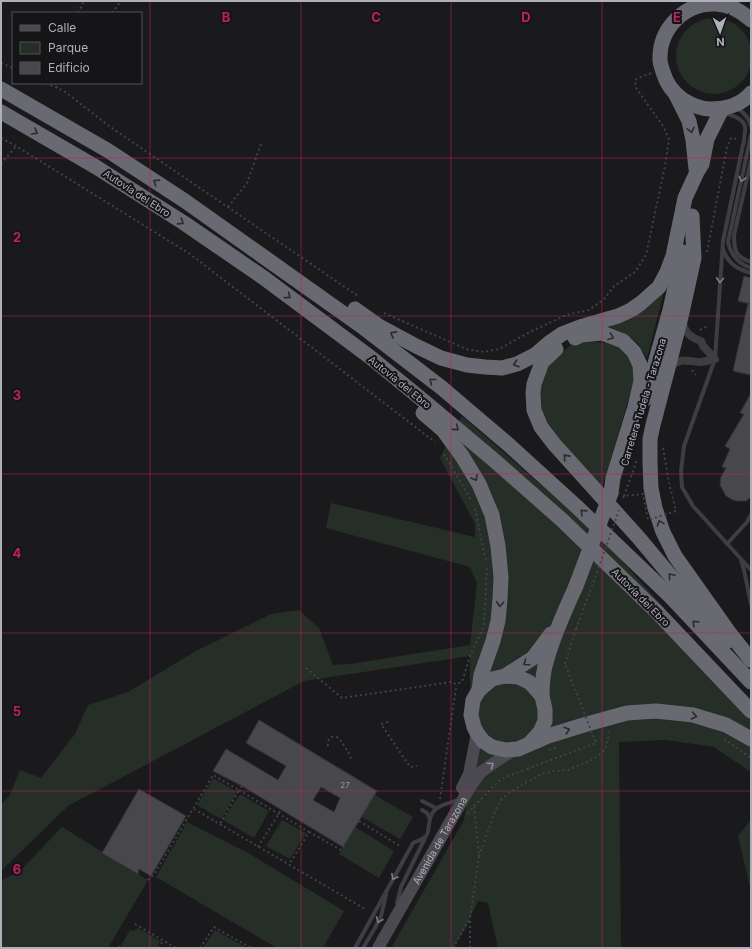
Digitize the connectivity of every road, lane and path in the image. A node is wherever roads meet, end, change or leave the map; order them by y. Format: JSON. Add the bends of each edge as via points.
{"nodes":[{"id":1,"x":84,"y":1,"type":"edge"},
{"id":2,"x":121,"y":1,"type":"edge"},
{"id":3,"x":722,"y":3,"type":"edge"},
{"id":4,"x":687,"y":6,"type":"edge"},
{"id":5,"x":78,"y":12,"type":"edge"},
{"id":6,"x":113,"y":12,"type":"edge"},
{"id":7,"x":751,"y":20,"type":"edge"},
{"id":8,"x":1,"y":63,"type":"edge"},
{"id":9,"x":12,"y":68,"type":"edge"},
{"id":10,"x":662,"y":70,"type":"junction"},
{"id":11,"x":48,"y":84,"type":"edge"},
{"id":12,"x":55,"y":84,"type":"edge"},
{"id":13,"x":59,"y":84,"type":"edge"},
{"id":14,"x":56,"y":88,"type":"junction"},
{"id":15,"x":1,"y":89,"type":"edge"},
{"id":16,"x":751,"y":93,"type":"edge"},
{"id":17,"x":676,"y":95,"type":"junction"},
{"id":18,"x":724,"y":110,"type":"junction"},
{"id":19,"x":1,"y":112,"type":"edge"},
{"id":20,"x":751,"y":126,"type":"edge"},
{"id":21,"x":751,"y":135,"type":"edge"},
{"id":22,"x":1,"y":138,"type":"edge"},
{"id":23,"x":740,"y":139,"type":"dead end"},
{"id":24,"x":261,"y":144,"type":"dead end"},
{"id":25,"x":16,"y":146,"type":"junction"},
{"id":26,"x":751,"y":161,"type":"edge"},
{"id":27,"x":1,"y":164,"type":"edge"},
{"id":28,"x":697,"y":172,"type":"junction"},
{"id":29,"x":228,"y":207,"type":"junction"},
{"id":30,"x":201,"y":212,"type":"junction"},
{"id":31,"x":692,"y":216,"type":"junction"},
{"id":32,"x":722,"y":241,"type":"junction"},
{"id":33,"x":706,"y":256,"type":"dead end"},
{"id":34,"x":751,"y":262,"type":"edge"},
{"id":35,"x":751,"y":268,"type":"edge"},
{"id":36,"x":751,"y":273,"type":"edge"},
{"id":37,"x":362,"y":299,"type":"dead end"},
{"id":38,"x":381,"y":312,"type":"dead end"},
{"id":39,"x":313,"y":315,"type":"junction"},
{"id":40,"x":681,"y":317,"type":"junction"},
{"id":41,"x":708,"y":326,"type":"dead end"},
{"id":42,"x":694,"y":329,"type":"dead end"},
{"id":43,"x":715,"y":359,"type":"junction"},
{"id":44,"x":668,"y":368,"type":"junction"},
{"id":45,"x":692,"y":370,"type":"dead end"},
{"id":46,"x":696,"y":375,"type":"dead end"},
{"id":47,"x":638,"y":422,"type":"junction"},
{"id":48,"x":438,"y":444,"type":"dead end"},
{"id":49,"x":663,"y":446,"type":"dead end"},
{"id":50,"x":441,"y":450,"type":"dead end"},
{"id":51,"x":636,"y":465,"type":"dead end"},
{"id":52,"x":619,"y":497,"type":"junction"},
{"id":53,"x":619,"y":509,"type":"dead end"},
{"id":54,"x":751,"y":515,"type":"edge"},
{"id":55,"x":727,"y":544,"type":"junction"},
{"id":56,"x":740,"y":558,"type":"junction"},
{"id":57,"x":751,"y":570,"type":"edge"},
{"id":58,"x":751,"y":604,"type":"edge"},
{"id":59,"x":560,"y":623,"type":"junction"},
{"id":60,"x":751,"y":660,"type":"edge"},
{"id":61,"x":306,"y":668,"type":"dead end"},
{"id":62,"x":751,"y":669,"type":"edge"},
{"id":63,"x":505,"y":676,"type":"junction"},
{"id":64,"x":751,"y":682,"type":"edge"},
{"id":65,"x":456,"y":688,"type":"dead end"},
{"id":66,"x":479,"y":690,"type":"junction"},
{"id":67,"x":542,"y":696,"type":"junction"},
{"id":68,"x":751,"y":711,"type":"edge"},
{"id":69,"x":388,"y":722,"type":"dead end"},
{"id":70,"x":609,"y":729,"type":"dead end"},
{"id":71,"x":477,"y":734,"type":"junction"},
{"id":72,"x":594,"y":734,"type":"dead end"},
{"id":73,"x":718,"y":735,"type":"dead end"},
{"id":74,"x":587,"y":736,"type":"dead end"},
{"id":75,"x":751,"y":739,"type":"edge"},
{"id":76,"x":328,"y":746,"type":"dead end"},
{"id":77,"x":524,"y":746,"type":"junction"},
{"id":78,"x":559,"y":747,"type":"dead end"},
{"id":79,"x":545,"y":752,"type":"dead end"},
{"id":80,"x":751,"y":758,"type":"edge"},
{"id":81,"x":351,"y":760,"type":"dead end"},
{"id":82,"x":417,"y":766,"type":"dead end"},
{"id":83,"x":242,"y":786,"type":"dead end"},
{"id":84,"x":239,"y":790,"type":"junction"},
{"id":85,"x":375,"y":792,"type":"dead end"},
{"id":86,"x":422,"y":801,"type":"dead end"},
{"id":87,"x":455,"y":801,"type":"junction"},
{"id":88,"x":474,"y":806,"type":"junction"},
{"id":89,"x":438,"y":807,"type":"junction"},
{"id":90,"x":194,"y":809,"type":"junction"},
{"id":91,"x":281,"y":810,"type":"dead end"},
{"id":92,"x":422,"y":810,"type":"dead end"},
{"id":93,"x":279,"y":814,"type":"junction"},
{"id":94,"x":467,"y":815,"type":"dead end"},
{"id":95,"x":430,"y":819,"type":"junction"},
{"id":96,"x":359,"y":821,"type":"junction"},
{"id":97,"x":220,"y":824,"type":"junction"},
{"id":98,"x":309,"y":832,"type":"junction"},
{"id":99,"x":425,"y":838,"type":"junction"},
{"id":100,"x":258,"y":846,"type":"junction"},
{"id":101,"x":400,"y":846,"type":"dead end"},
{"id":102,"x":478,"y":856,"type":"junction"},
{"id":103,"x":289,"y":865,"type":"junction"},
{"id":104,"x":148,"y":880,"type":"dead end"},
{"id":105,"x":387,"y":889,"type":"junction"},
{"id":106,"x":397,"y":903,"type":"junction"},
{"id":107,"x":365,"y":909,"type":"dead end"},
{"id":108,"x":470,"y":918,"type":"junction"},
{"id":109,"x":135,"y":924,"type":"dead end"},
{"id":110,"x":162,"y":941,"type":"junction"},
{"id":111,"x":119,"y":948,"type":"edge"},
{"id":112,"x":123,"y":948,"type":"edge"},
{"id":113,"x":158,"y":948,"type":"edge"},
{"id":114,"x":176,"y":948,"type":"edge"},
{"id":115,"x":200,"y":948,"type":"edge"},
{"id":116,"x":251,"y":948,"type":"edge"},
{"id":117,"x":355,"y":948,"type":"edge"},
{"id":118,"x":363,"y":948,"type":"edge"},
{"id":119,"x":371,"y":948,"type":"edge"},
{"id":120,"x":378,"y":948,"type":"edge"},
{"id":121,"x":453,"y":948,"type":"edge"},
{"id":122,"x":470,"y":948,"type":"edge"}],
"edges":[{"from":1,"to":5,"type":"path"},
{"from":2,"to":6,"type":"path"},
{"from":3,"to":4,"type":"highway"},
{"from":3,"to":7,"type":"highway","via":[[740,11]]},
{"from":4,"to":10,"type":"highway","via":[[670,25],[662,42]]},
{"from":8,"to":9,"type":"path"},
{"from":10,"to":17,"type":"highway","name":"Carretera Tudela - Tarazona"},
{"from":10,"to":38,"type":"path","via":[[635,80],[636,88],[663,126],[669,139],[646,255],[635,272],[614,286],[604,299],[589,310],[566,315],[499,349],[484,352],[466,350]]},
{"from":11,"to":14,"type":"path"},
{"from":12,"to":14,"type":"path"},
{"from":13,"to":14,"type":"path"},
{"from":14,"to":29,"type":"path","via":[[64,91],[109,126]]},
{"from":30,"to":15,"type":"highway","name":"Autovía del Ebro","one_way":true,"via":[[107,150]]},
{"from":16,"to":18,"type":"highway"},
{"from":17,"to":18,"type":"highway","via":[[689,104],[705,109]]},
{"from":17,"to":28,"type":"highway","name":"Carretera Tudela - Tarazona","one_way":true,"via":[[689,121]]},
{"from":18,"to":20,"type":"lane","via":[[741,111],[749,119]]},
{"from":18,"to":28,"type":"highway","name":"Carretera Tudela - Tarazona","via":[[707,139],[702,164]]},
{"from":18,"to":32,"type":"lane","via":[[722,115],[734,116],[743,122],[745,127]]},
{"from":19,"to":39,"type":"highway","name":"Autovía del Ebro","one_way":true,"via":[[96,167],[184,223]]},
{"from":21,"to":35,"type":"lane","one_way":true,"via":[[728,242],[734,257]]},
{"from":22,"to":25,"type":"path"},
{"from":23,"to":33,"type":"path","via":[[731,138],[727,148]]},
{"from":24,"to":29,"type":"path","via":[[246,183]]},
{"from":25,"to":27,"type":"path"},
{"from":25,"to":48,"type":"path","via":[[190,254]]},
{"from":26,"to":34,"type":"lane","via":[[734,242],[739,256]]},
{"from":28,"to":30,"type":"highway","one_way":true,"via":[[685,198],[673,256],[659,287],[630,310],[562,334],[535,355],[502,368],[467,365],[441,358],[416,346],[379,326],[236,226]]},
{"from":28,"to":31,"type":"highway","name":"Carretera Tudela - Tarazona"},
{"from":29,"to":37,"type":"path"},
{"from":64,"to":30,"type":"highway","name":"Autovía del Ebro","one_way":true,"via":[[660,587],[503,440],[442,388],[364,328]]},
{"from":31,"to":40,"type":"highway","via":[[694,258]]},
{"from":31,"to":47,"type":"highway","name":"Carretera Tudela - Tarazona","via":[[670,310]]},
{"from":32,"to":36,"type":"lane","via":[[729,261],[736,268]]},
{"from":32,"to":43,"type":"lane","one_way":true},
{"from":39,"to":66,"type":"highway","one_way":true,"via":[[338,345],[443,430],[479,484],[492,515],[501,577],[498,621],[481,675]]},
{"from":39,"to":68,"type":"highway","name":"Autovía del Ebro","one_way":true,"via":[[426,402],[562,520],[657,612]]},
{"from":40,"to":43,"type":"street","via":[[688,335],[701,341]]},
{"from":40,"to":44,"type":"highway"},
{"from":41,"to":42,"type":"path","via":[[700,330]]},
{"from":43,"to":44,"type":"street","via":[[699,362],[682,360]]},
{"from":43,"to":55,"type":"lane","via":[[684,446],[680,471],[682,487],[693,506]]},
{"from":44,"to":47,"type":"highway","via":[[660,378],[649,416]]},
{"from":60,"to":44,"type":"highway","one_way":true,"via":[[674,556],[654,508],[650,439]]},
{"from":45,"to":46,"type":"path"},
{"from":47,"to":52,"type":"highway","name":"Carretera Tudela - Tarazona","via":[[622,474]]},
{"from":49,"to":52,"type":"path","bridge":true,"via":[[676,511],[648,520],[643,494]]},
{"from":50,"to":61,"type":"path","via":[[475,506],[487,564],[484,626],[470,656],[462,682],[342,698]]},
{"from":51,"to":52,"type":"path"},
{"from":52,"to":59,"type":"highway","name":"Carretera Tudela - Tarazona","bridge":true},
{"from":62,"to":52,"type":"highway","one_way":true,"via":[[541,427],[534,410],[533,393],[542,362],[563,343],[581,335],[602,334],[623,341],[634,352],[640,365],[641,381],[635,407],[613,478]]},
{"from":53,"to":88,"type":"path","bridge":true,"via":[[564,664],[596,743],[498,782]]},
{"from":54,"to":55,"type":"lane"},
{"from":55,"to":56,"type":"lane"},
{"from":56,"to":57,"type":"lane"},
{"from":56,"to":58,"type":"lane"},
{"from":59,"to":63,"type":"highway","name":"Carretera Tudela - Tarazona","one_way":true,"via":[[533,658]]},
{"from":59,"to":67,"type":"highway","name":"Carretera Tudela - Tarazona","via":[[546,660]]},
{"from":63,"to":66,"type":"highway","via":[[492,679]]},
{"from":63,"to":67,"type":"highway","via":[[518,677],[529,682]]},
{"from":65,"to":89,"type":"path"},
{"from":66,"to":71,"type":"highway","via":[[473,700],[471,715]]},
{"from":67,"to":77,"type":"highway","via":[[545,721],[540,732]]},
{"from":69,"to":82,"type":"path","via":[[381,724],[408,764]]},
{"from":70,"to":102,"type":"path","via":[[605,750],[594,759],[568,770],[553,770],[542,774],[501,800]]},
{"from":71,"to":77,"type":"highway","via":[[492,747],[506,750]]},
{"from":71,"to":87,"type":"main road","name":"Avenida de Tarazona","via":[[469,774]]},
{"from":72,"to":74,"type":"path"},
{"from":73,"to":80,"type":"path"},
{"from":77,"to":75,"type":"highway","one_way":true,"via":[[627,713],[656,711],[693,715],[726,725]]},
{"from":76,"to":81,"type":"path","via":[[327,743],[332,736],[339,738]]},
{"from":120,"to":77,"type":"main road","name":"Avenida de Tarazona","one_way":true,"via":[[470,787],[481,772]]},
{"from":78,"to":79,"type":"path"},
{"from":83,"to":84,"type":"path"},
{"from":84,"to":90,"type":"path","via":[[214,775]]},
{"from":84,"to":93,"type":"path"},
{"from":84,"to":97,"type":"path"},
{"from":85,"to":96,"type":"path"},
{"from":86,"to":89,"type":"lane","name":"Avenida de Tarazona"},
{"from":87,"to":89,"type":"lane","name":"Avenida de Tarazona"},
{"from":87,"to":106,"type":"main road","name":"Avenida de Tarazona"},
{"from":88,"to":94,"type":"path"},
{"from":88,"to":102,"type":"path"},
{"from":89,"to":95,"type":"lane","name":"Avenida de Tarazona"},
{"from":90,"to":97,"type":"path"},
{"from":90,"to":104,"type":"path","via":[[155,873]]},
{"from":91,"to":93,"type":"path"},
{"from":92,"to":95,"type":"lane"},
{"from":93,"to":98,"type":"path"},
{"from":93,"to":100,"type":"path"},
{"from":95,"to":99,"type":"lane","name":"Avenida de Tarazona"},
{"from":96,"to":98,"type":"path","via":[[341,850]]},
{"from":96,"to":101,"type":"path"},
{"from":97,"to":100,"type":"path"},
{"from":98,"to":103,"type":"path"},
{"from":99,"to":105,"type":"lane","name":"Avenida de Tarazona","one_way":true,"via":[[413,843]]},
{"from":99,"to":106,"type":"lane","name":"Avenida de Tarazona","via":[[401,887]]},
{"from":100,"to":103,"type":"path"},
{"from":102,"to":108,"type":"path"},
{"from":103,"to":107,"type":"path"},
{"from":105,"to":117,"type":"lane","name":"Avenida de Tarazona"},
{"from":105,"to":118,"type":"lane","name":"Avenida de Tarazona","one_way":true,"via":[[381,916]]},
{"from":106,"to":119,"type":"main road","name":"Avenida de Tarazona"},
{"from":108,"to":121,"type":"path"},
{"from":108,"to":122,"type":"path"},
{"from":109,"to":110,"type":"path"},
{"from":110,"to":113,"type":"path"},
{"from":110,"to":114,"type":"path"},
{"from":111,"to":112,"type":"path"},
{"from":115,"to":116,"type":"path","via":[[214,927]]}]}
